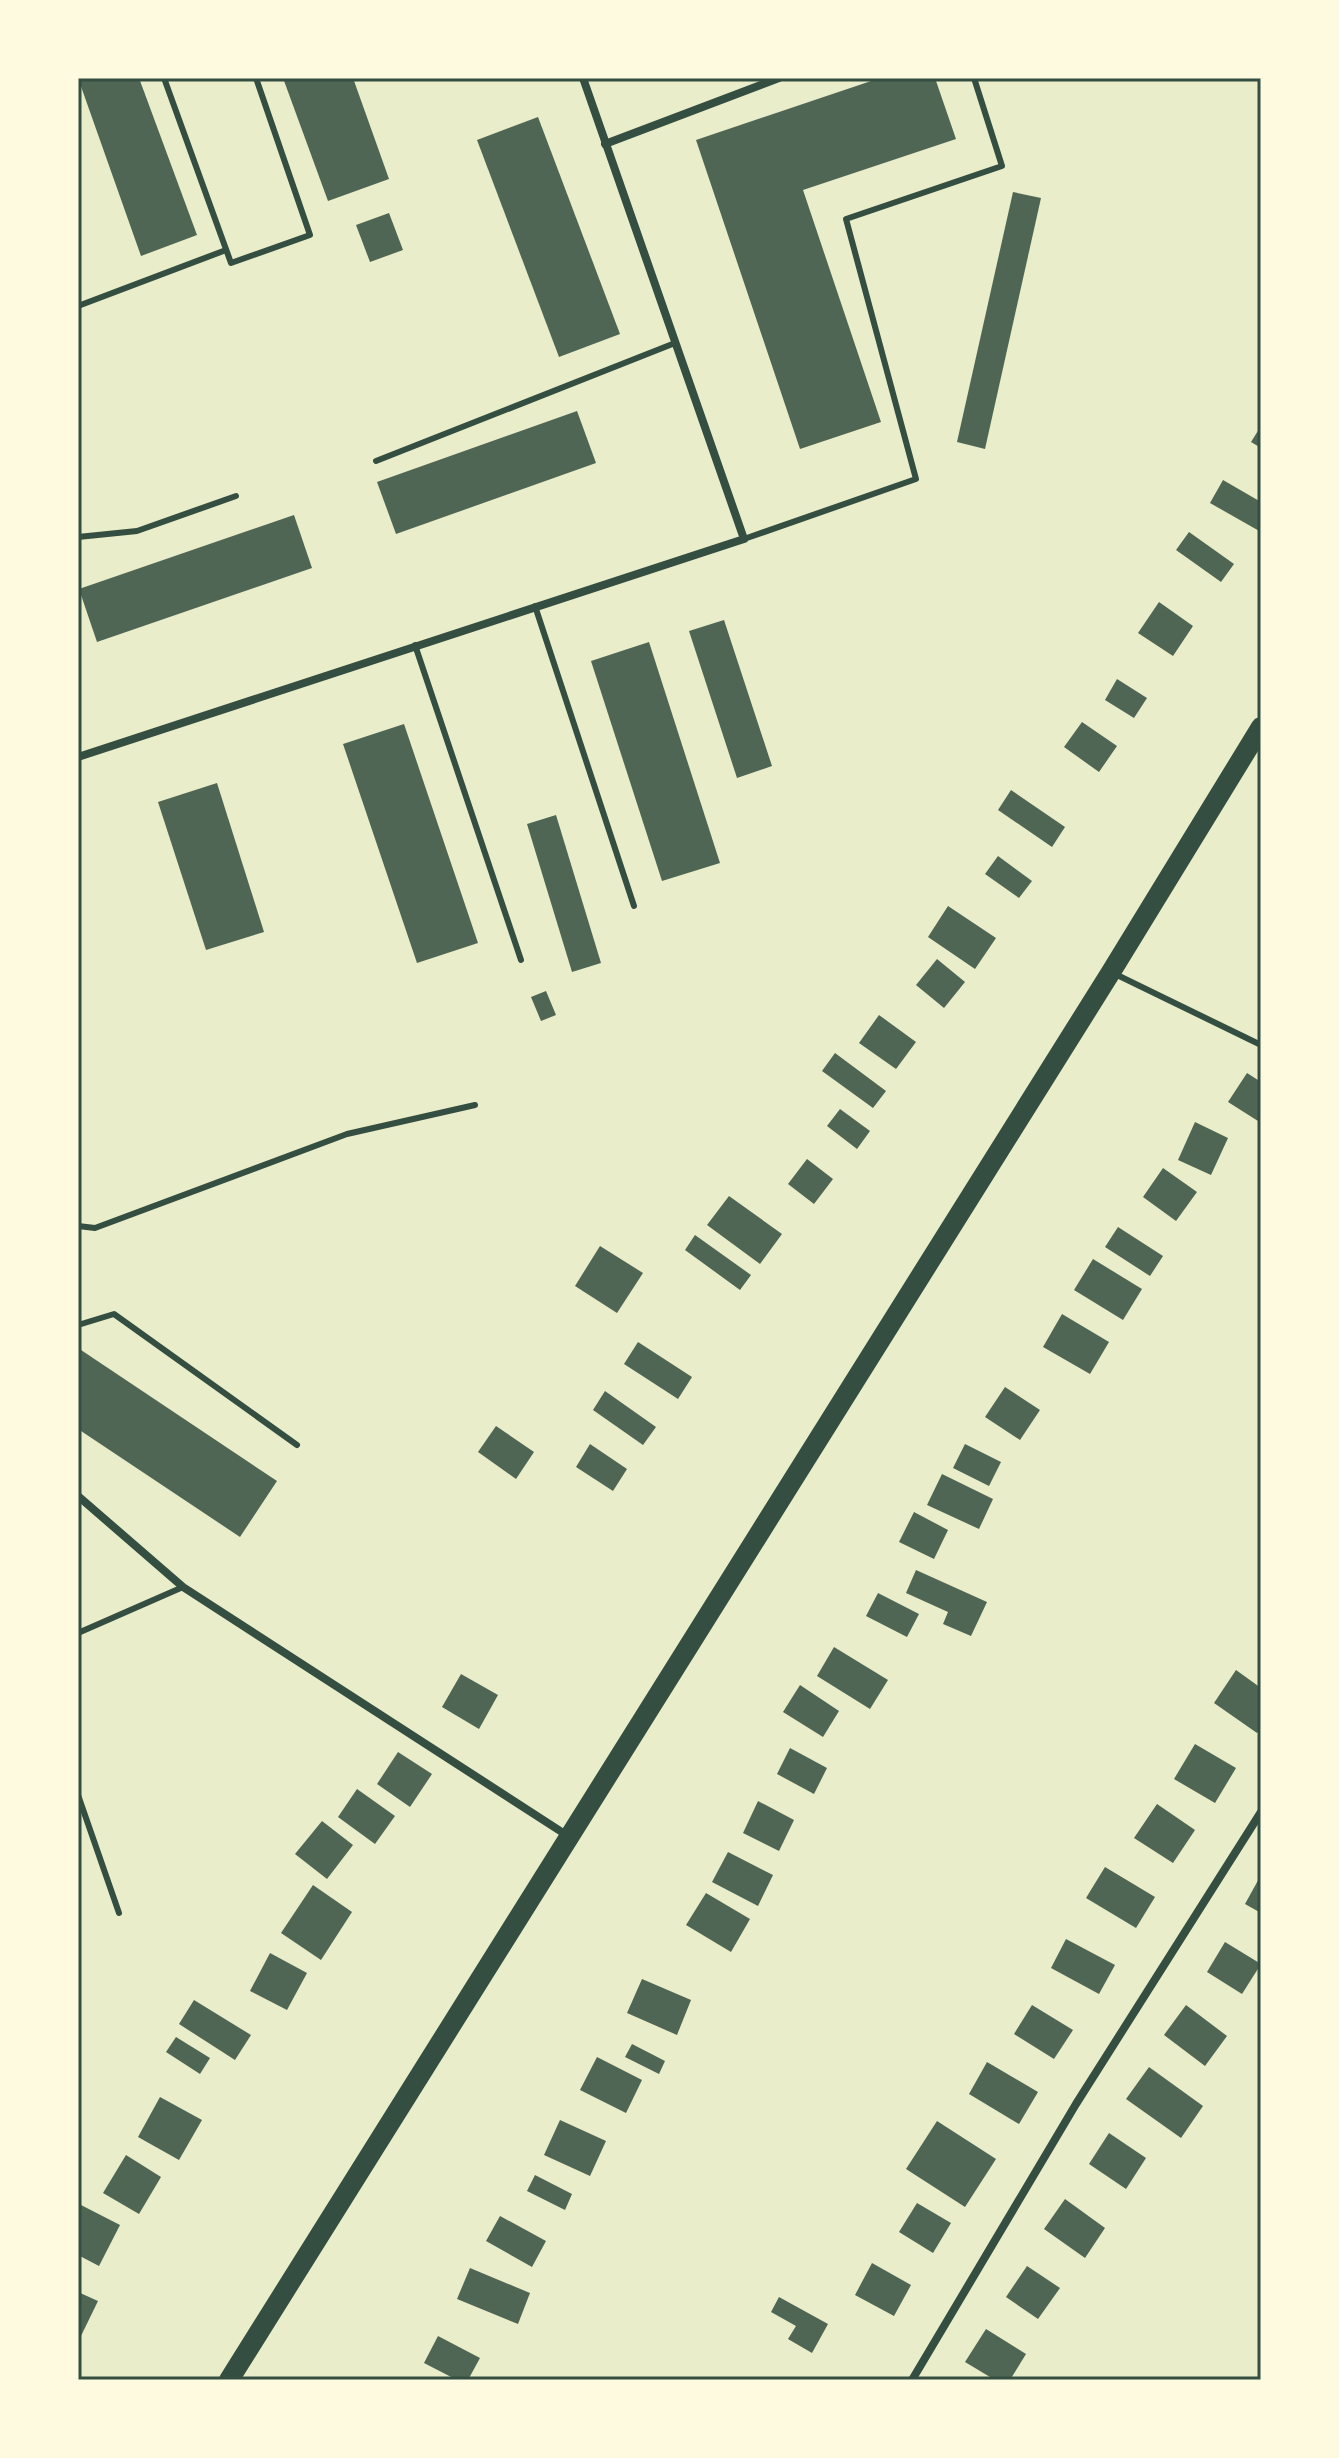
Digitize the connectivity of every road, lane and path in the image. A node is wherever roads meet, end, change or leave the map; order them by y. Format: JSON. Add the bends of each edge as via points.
{"nodes":[{"id":1,"x":164,"y":78,"type":"edge"},
{"id":2,"x":256,"y":78,"type":"edge"},
{"id":3,"x":583,"y":78,"type":"edge"},
{"id":4,"x":779,"y":78,"type":"edge"},
{"id":5,"x":974,"y":78,"type":"edge"},
{"id":6,"x":605,"y":144,"type":"junction"},
{"id":7,"x":226,"y":250,"type":"junction"},
{"id":8,"x":78,"y":306,"type":"edge"},
{"id":9,"x":675,"y":343,"type":"junction"},
{"id":10,"x":376,"y":461,"type":"dead end"},
{"id":11,"x":236,"y":496,"type":"dead end"},
{"id":12,"x":78,"y":537,"type":"edge"},
{"id":13,"x":744,"y":539,"type":"junction"},
{"id":14,"x":535,"y":606,"type":"junction"},
{"id":15,"x":415,"y":645,"type":"junction"},
{"id":16,"x":1261,"y":727,"type":"edge"},
{"id":17,"x":78,"y":757,"type":"edge"},
{"id":18,"x":634,"y":906,"type":"dead end"},
{"id":19,"x":521,"y":960,"type":"dead end"},
{"id":20,"x":1111,"y":972,"type":"junction"},
{"id":21,"x":1261,"y":1045,"type":"edge"},
{"id":22,"x":475,"y":1105,"type":"dead end"},
{"id":23,"x":78,"y":1226,"type":"edge"},
{"id":24,"x":78,"y":1325,"type":"edge"},
{"id":25,"x":297,"y":1445,"type":"dead end"},
{"id":26,"x":78,"y":1496,"type":"edge"},
{"id":27,"x":183,"y":1587,"type":"junction"},
{"id":28,"x":78,"y":1633,"type":"edge"},
{"id":29,"x":78,"y":1795,"type":"edge"},
{"id":30,"x":1261,"y":1812,"type":"edge"},
{"id":31,"x":568,"y":1836,"type":"junction"},
{"id":32,"x":119,"y":1913,"type":"dead end"},
{"id":33,"x":229,"y":2380,"type":"edge"},
{"id":34,"x":912,"y":2380,"type":"edge"}],
"edges":[{"from":1,"to":7,"type":"lane"},
{"from":2,"to":7,"type":"lane","via":[[310,235],[231,263]]},
{"from":3,"to":6,"type":"street"},
{"from":4,"to":6,"type":"street"},
{"from":5,"to":13,"type":"lane","via":[[1002,166],[846,219],[916,479]]},
{"from":6,"to":9,"type":"street"},
{"from":7,"to":8,"type":"lane"},
{"from":9,"to":10,"type":"lane"},
{"from":9,"to":13,"type":"street"},
{"from":11,"to":12,"type":"lane","via":[[137,531]]},
{"from":13,"to":14,"type":"street"},
{"from":14,"to":15,"type":"street"},
{"from":14,"to":18,"type":"lane"},
{"from":15,"to":17,"type":"street"},
{"from":15,"to":19,"type":"lane"},
{"from":16,"to":20,"type":"main road"},
{"from":20,"to":21,"type":"lane"},
{"from":20,"to":31,"type":"main road"},
{"from":22,"to":23,"type":"lane","via":[[347,1134],[95,1228]]},
{"from":24,"to":25,"type":"lane","via":[[114,1314]]},
{"from":26,"to":27,"type":"street"},
{"from":27,"to":28,"type":"lane"},
{"from":27,"to":31,"type":"street"},
{"from":29,"to":32,"type":"lane"},
{"from":30,"to":34,"type":"street","via":[[1076,2104]]},
{"from":31,"to":33,"type":"main road"}]}
